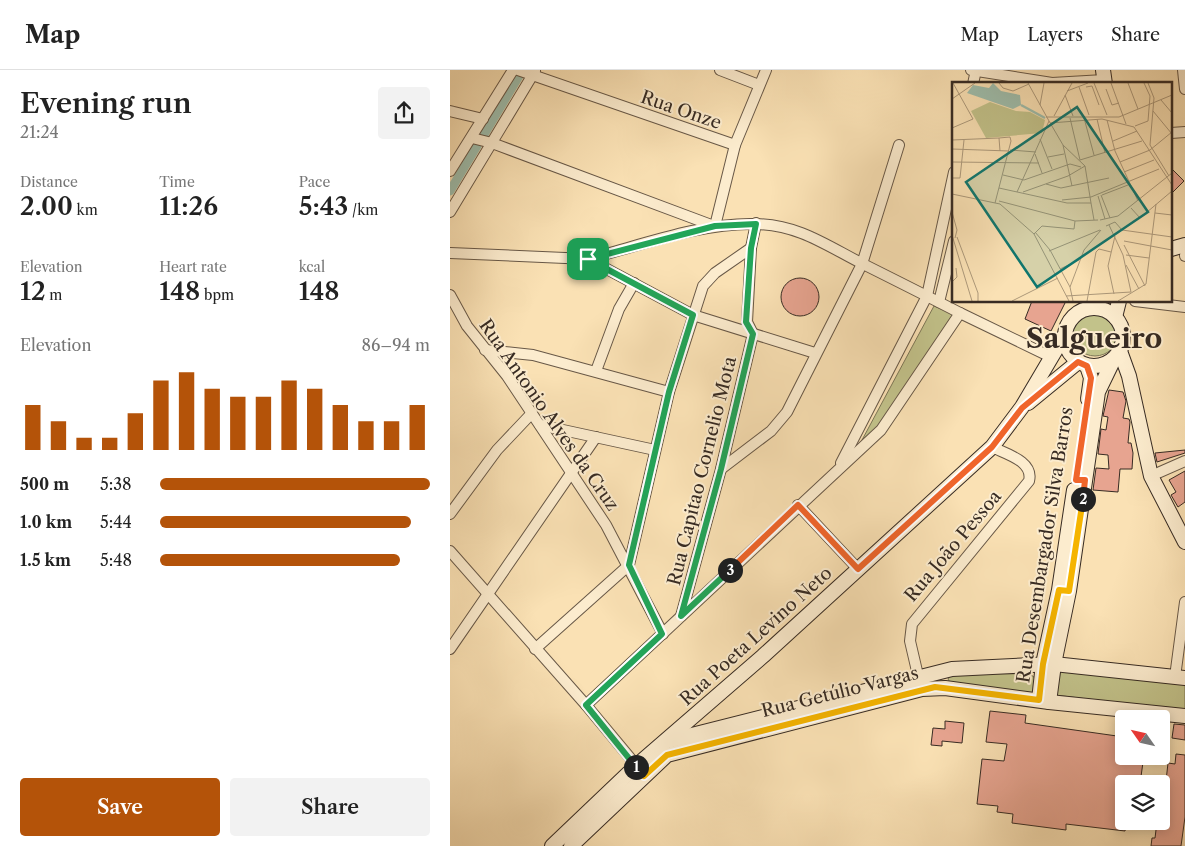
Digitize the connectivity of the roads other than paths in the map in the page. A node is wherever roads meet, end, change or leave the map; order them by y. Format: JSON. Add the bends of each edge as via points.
{"nodes":[{"id":1,"x":513,"y":70,"type":"edge"},
{"id":2,"x":720,"y":70,"type":"edge"},
{"id":3,"x":766,"y":70,"type":"edge"},
{"id":4,"x":974,"y":70,"type":"edge"},
{"id":5,"x":1183,"y":70,"type":"edge"},
{"id":6,"x":528,"y":72,"type":"edge"},
{"id":7,"x":990,"y":76,"type":"edge"},
{"id":8,"x":1104,"y":78,"type":"edge"},
{"id":9,"x":1043,"y":82,"type":"edge"},
{"id":10,"x":1062,"y":82,"type":"edge"},
{"id":11,"x":759,"y":85,"type":"junction"},
{"id":12,"x":1185,"y":89,"type":"edge"},
{"id":13,"x":450,"y":111,"type":"edge"},
{"id":14,"x":483,"y":119,"type":"junction"},
{"id":15,"x":1185,"y":132,"type":"edge"},
{"id":16,"x":1172,"y":133,"type":"edge"},
{"id":17,"x":473,"y":138,"type":"junction"},
{"id":18,"x":492,"y":144,"type":"junction"},
{"id":19,"x":898,"y":145,"type":"dead end"},
{"id":20,"x":735,"y":146,"type":"junction"},
{"id":21,"x":450,"y":171,"type":"edge"},
{"id":22,"x":952,"y":181,"type":"edge"},
{"id":23,"x":450,"y":212,"type":"edge"},
{"id":24,"x":756,"y":224,"type":"junction"},
{"id":25,"x":715,"y":226,"type":"junction"},
{"id":26,"x":1185,"y":245,"type":"edge"},
{"id":27,"x":751,"y":248,"type":"junction"},
{"id":28,"x":1172,"y":249,"type":"edge"},
{"id":29,"x":450,"y":253,"type":"edge"},
{"id":30,"x":1185,"y":255,"type":"edge"},
{"id":31,"x":952,"y":257,"type":"edge"},
{"id":32,"x":1172,"y":258,"type":"edge"},
{"id":33,"x":588,"y":259,"type":"junction"},
{"id":34,"x":862,"y":264,"type":"junction"},
{"id":35,"x":634,"y":283,"type":"junction"},
{"id":36,"x":450,"y":295,"type":"edge"},
{"id":37,"x":927,"y":296,"type":"junction"},
{"id":38,"x":939,"y":302,"type":"junction"},
{"id":39,"x":1078,"y":302,"type":"edge"},
{"id":40,"x":1119,"y":302,"type":"edge"},
{"id":41,"x":1143,"y":302,"type":"edge"},
{"id":42,"x":1185,"y":307,"type":"edge"},
{"id":43,"x":960,"y":313,"type":"junction"},
{"id":44,"x":693,"y":315,"type":"junction"},
{"id":45,"x":1115,"y":317,"type":"junction"},
{"id":46,"x":1065,"y":331,"type":"junction"},
{"id":47,"x":753,"y":334,"type":"junction"},
{"id":48,"x":485,"y":350,"type":"junction"},
{"id":49,"x":815,"y":354,"type":"junction"},
{"id":50,"x":1117,"y":355,"type":"junction"},
{"id":51,"x":1051,"y":357,"type":"junction"},
{"id":52,"x":1082,"y":364,"type":"junction"},
{"id":53,"x":596,"y":371,"type":"junction"},
{"id":54,"x":669,"y":392,"type":"junction"},
{"id":55,"x":1022,"y":408,"type":"junction"},
{"id":56,"x":532,"y":413,"type":"junction"},
{"id":57,"x":540,"y":425,"type":"junction"},
{"id":58,"x":596,"y":437,"type":"junction"},
{"id":59,"x":992,"y":447,"type":"junction"},
{"id":60,"x":655,"y":450,"type":"junction"},
{"id":61,"x":1084,"y":459,"type":"junction"},
{"id":62,"x":1185,"y":461,"type":"edge"},
{"id":63,"x":721,"y":469,"type":"junction"},
{"id":64,"x":838,"y":469,"type":"junction"},
{"id":65,"x":572,"y":472,"type":"junction"},
{"id":66,"x":1151,"y":476,"type":"junction"},
{"id":67,"x":798,"y":505,"type":"junction"},
{"id":68,"x":450,"y":514,"type":"edge"},
{"id":69,"x":1185,"y":542,"type":"edge"},
{"id":70,"x":450,"y":551,"type":"edge"},
{"id":71,"x":629,"y":565,"type":"junction"},
{"id":72,"x":858,"y":569,"type":"junction"},
{"id":73,"x":488,"y":595,"type":"junction"},
{"id":74,"x":1185,"y":602,"type":"edge"},
{"id":75,"x":681,"y":616,"type":"junction"},
{"id":76,"x":662,"y":634,"type":"junction"},
{"id":77,"x":450,"y":649,"type":"edge"},
{"id":78,"x":535,"y":649,"type":"junction"},
{"id":79,"x":1048,"y":664,"type":"junction"},
{"id":80,"x":1180,"y":677,"type":"edge"},
{"id":81,"x":920,"y":684,"type":"junction"},
{"id":82,"x":1044,"y":701,"type":"junction"},
{"id":83,"x":848,"y":702,"type":"junction"},
{"id":84,"x":586,"y":705,"type":"junction"},
{"id":85,"x":1185,"y":716,"type":"edge"},
{"id":86,"x":663,"y":743,"type":"junction"},
{"id":87,"x":640,"y":771,"type":"junction"},
{"id":88,"x":552,"y":846,"type":"edge"},
{"id":89,"x":571,"y":846,"type":"edge"}],
"edges":[{"from":1,"to":14,"type":"street"},
{"from":2,"to":11,"type":"street"},
{"from":3,"to":11,"type":"street"},
{"from":4,"to":7,"type":"street"},
{"from":5,"to":12,"type":"street"},
{"from":6,"to":18,"type":"street"},
{"from":6,"to":20,"type":"street","name":"Rua Onze"},
{"from":7,"to":9,"type":"street"},
{"from":8,"to":10,"type":"street"},
{"from":11,"to":20,"type":"street"},
{"from":13,"to":14,"type":"street"},
{"from":14,"to":17,"type":"street"},
{"from":15,"to":16,"type":"street"},
{"from":17,"to":18,"type":"street"},
{"from":17,"to":21,"type":"street"},
{"from":18,"to":23,"type":"street"},
{"from":18,"to":25,"type":"street"},
{"from":19,"to":34,"type":"street"},
{"from":20,"to":25,"type":"street"},
{"from":22,"to":37,"type":"street"},
{"from":24,"to":25,"type":"street"},
{"from":24,"to":27,"type":"street"},
{"from":24,"to":34,"type":"street","via":[[814,237]]},
{"from":25,"to":33,"type":"street"},
{"from":26,"to":28,"type":"main road"},
{"from":27,"to":44,"type":"street","via":[[703,286]]},
{"from":27,"to":47,"type":"street","via":[[746,322]]},
{"from":29,"to":33,"type":"street"},
{"from":30,"to":32,"type":"main road"},
{"from":31,"to":38,"type":"street"},
{"from":33,"to":35,"type":"street"},
{"from":34,"to":37,"type":"street"},
{"from":34,"to":49,"type":"street"},
{"from":35,"to":44,"type":"street"},
{"from":35,"to":53,"type":"street","via":[[619,309]]},
{"from":36,"to":48,"type":"street","name":"Rua Antonio Alves da Cruz"},
{"from":37,"to":38,"type":"street"},
{"from":37,"to":64,"type":"street"},
{"from":38,"to":43,"type":"street"},
{"from":39,"to":46,"type":"main road"},
{"from":40,"to":45,"type":"main road"},
{"from":41,"to":42,"type":"street"},
{"from":43,"to":51,"type":"street"},
{"from":43,"to":64,"type":"street","via":[[881,430]]},
{"from":44,"to":47,"type":"street"},
{"from":44,"to":54,"type":"street"},
{"from":45,"to":46,"type":"main road","via":[[1098,308],[1088,309],[1072,318]]},
{"from":45,"to":50,"type":"main road","via":[[1123,334]]},
{"from":46,"to":51,"type":"main road","name":"Rua Poeta Levino Neto"},
{"from":46,"to":52,"type":"main road","via":[[1070,355]]},
{"from":47,"to":49,"type":"street"},
{"from":47,"to":63,"type":"street","name":"Rua Capitao Cornelio Mota"},
{"from":48,"to":53,"type":"street","via":[[533,355]]},
{"from":48,"to":56,"type":"street","name":"Rua Antonio Alves da Cruz"},
{"from":49,"to":63,"type":"street","via":[[781,422]]},
{"from":50,"to":52,"type":"main road","via":[[1096,367]]},
{"from":50,"to":61,"type":"main road","name":"Rua Desembargador Silva Barros","via":[[1098,392]]},
{"from":50,"to":66,"type":"main road","via":[[1129,376]]},
{"from":51,"to":55,"type":"main road","name":"Rua Poeta Levino Neto"},
{"from":52,"to":55,"type":"main road","name":"Rua Poeta Levino Neto"},
{"from":52,"to":61,"type":"main road","name":"Rua Desembargador Silva Barros","via":[[1091,384]]},
{"from":53,"to":54,"type":"street"},
{"from":54,"to":60,"type":"street"},
{"from":55,"to":59,"type":"main road","name":"Rua Poeta Levino Neto"},
{"from":56,"to":57,"type":"street","name":"Rua Antonio Alves da Cruz"},
{"from":56,"to":68,"type":"street","via":[[497,450]]},
{"from":57,"to":58,"type":"street"},
{"from":57,"to":65,"type":"street","name":"Rua Antonio Alves da Cruz"},
{"from":58,"to":60,"type":"street"},
{"from":58,"to":65,"type":"street"},
{"from":59,"to":72,"type":"main road","name":"Rua Poeta Levino Neto"},
{"from":59,"to":81,"type":"street","name":"Rua João Pessoa","via":[[1026,465],[1030,472],[1029,480],[916,616],[910,641]]},
{"from":60,"to":71,"type":"street"},
{"from":61,"to":79,"type":"main road","name":"Rua Desembargador Silva Barros","via":[[1064,591]]},
{"from":62,"to":66,"type":"street"},
{"from":63,"to":75,"type":"street","name":"Rua Capitao Cornelio Mota"},
{"from":64,"to":67,"type":"street"},
{"from":65,"to":71,"type":"street","name":"Rua Antonio Alves da Cruz"},
{"from":65,"to":73,"type":"street"},
{"from":66,"to":69,"type":"main road"},
{"from":67,"to":72,"type":"street"},
{"from":67,"to":75,"type":"street"},
{"from":70,"to":73,"type":"street"},
{"from":71,"to":76,"type":"street","name":"Rua Antonio Alves da Cruz"},
{"from":71,"to":78,"type":"street"},
{"from":72,"to":86,"type":"main road","name":"Rua Poeta Levino Neto"},
{"from":73,"to":77,"type":"street"},
{"from":73,"to":78,"type":"street"},
{"from":74,"to":80,"type":"street"},
{"from":75,"to":76,"type":"street"},
{"from":76,"to":84,"type":"street"},
{"from":78,"to":84,"type":"street"},
{"from":79,"to":80,"type":"main road","name":"Rua Getúlio Vargas"},
{"from":79,"to":81,"type":"main road","name":"Rua Getúlio Vargas","via":[[952,669]]},
{"from":79,"to":82,"type":"main road","name":"Rua Desembargador Silva Barros"},
{"from":81,"to":82,"type":"main road","name":"Rua Getúlio Vargas"},
{"from":81,"to":83,"type":"main road","name":"Rua Getúlio Vargas"},
{"from":82,"to":85,"type":"main road","name":"Rua Getúlio Vargas"},
{"from":83,"to":86,"type":"main road","name":"Rua Getúlio Vargas"},
{"from":83,"to":87,"type":"main road","name":"Rua Getúlio Vargas","via":[[667,755]]},
{"from":84,"to":87,"type":"street"},
{"from":86,"to":87,"type":"main road","name":"Rua Poeta Levino Neto"},
{"from":87,"to":88,"type":"main road","name":"Rua Poeta Levino Neto"},
{"from":87,"to":89,"type":"main road","name":"Rua Getúlio Vargas"}]}
